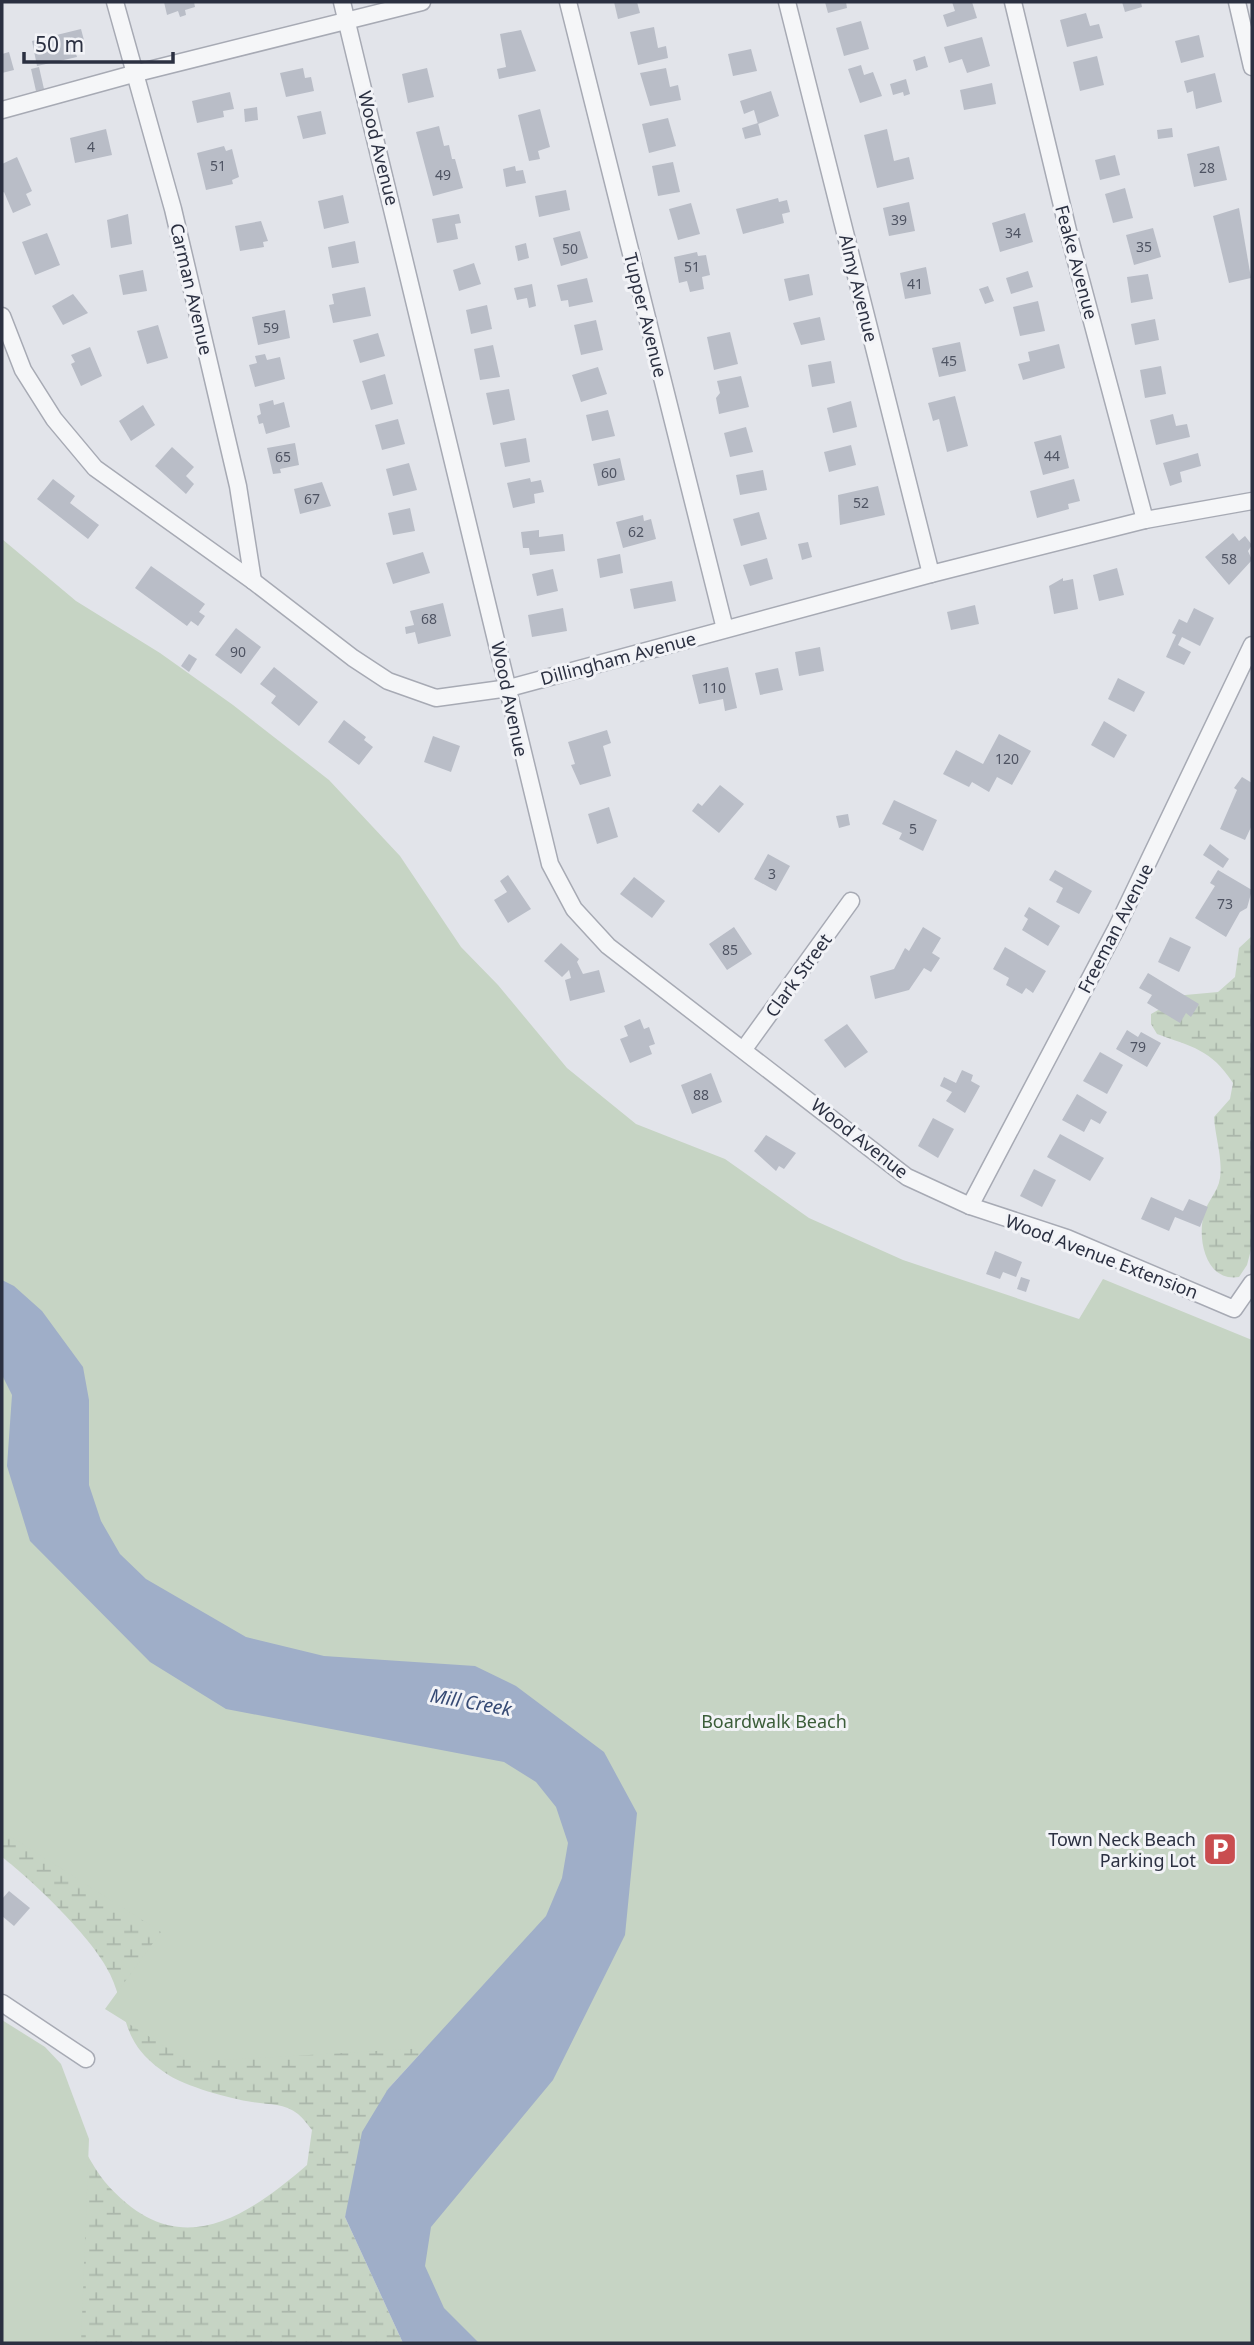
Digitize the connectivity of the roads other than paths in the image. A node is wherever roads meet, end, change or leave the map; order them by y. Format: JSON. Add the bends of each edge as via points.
{"nodes":[{"id":1,"x":115,"y":2,"type":"edge"},
{"id":2,"x":342,"y":2,"type":"edge"},
{"id":3,"x":422,"y":2,"type":"edge"},
{"id":4,"x":568,"y":2,"type":"edge"},
{"id":5,"x":788,"y":2,"type":"edge"},
{"id":6,"x":1013,"y":2,"type":"edge"},
{"id":7,"x":1237,"y":2,"type":"edge"},
{"id":8,"x":346,"y":20,"type":"junction"},
{"id":9,"x":1252,"y":67,"type":"edge"},
{"id":10,"x":133,"y":74,"type":"junction"},
{"id":11,"x":2,"y":110,"type":"edge"},
{"id":12,"x":2,"y":316,"type":"edge"},
{"id":13,"x":1252,"y":501,"type":"edge"},
{"id":14,"x":1146,"y":520,"type":"junction"},
{"id":15,"x":931,"y":574,"type":"junction"},
{"id":16,"x":253,"y":580,"type":"junction"},
{"id":17,"x":725,"y":629,"type":"junction"},
{"id":18,"x":1252,"y":645,"type":"edge"},
{"id":19,"x":509,"y":688,"type":"junction"},
{"id":20,"x":851,"y":901,"type":"dead end"},
{"id":21,"x":744,"y":1049,"type":"junction"},
{"id":22,"x":970,"y":1206,"type":"junction"},
{"id":23,"x":1252,"y":1283,"type":"edge"},
{"id":24,"x":2,"y":2003,"type":"edge"},
{"id":25,"x":86,"y":2059,"type":"dead end"}],
"edges":[{"from":1,"to":10,"type":"street","name":"Carman Avenue"},
{"from":2,"to":8,"type":"street","name":"Wood Avenue"},
{"from":3,"to":8,"type":"street"},
{"from":4,"to":17,"type":"street","name":"Tupper Avenue"},
{"from":5,"to":15,"type":"street","name":"Almy Avenue"},
{"from":6,"to":14,"type":"street","name":"Feake Avenue","via":[[1070,239]]},
{"from":7,"to":9,"type":"street"},
{"from":8,"to":10,"type":"street"},
{"from":8,"to":19,"type":"street","name":"Wood Avenue"},
{"from":10,"to":11,"type":"street"},
{"from":10,"to":16,"type":"street","name":"Carman Avenue","via":[[176,222],[238,486]]},
{"from":12,"to":16,"type":"street","name":"Dillingham Avenue","via":[[23,370],[54,419],[95,468]]},
{"from":13,"to":14,"type":"street","name":"Dillingham Avenue"},
{"from":14,"to":15,"type":"street","name":"Dillingham Avenue"},
{"from":15,"to":17,"type":"street","name":"Dillingham Avenue"},
{"from":16,"to":19,"type":"street","name":"Dillingham Avenue","via":[[388,681],[436,698]]},
{"from":17,"to":19,"type":"street","name":"Dillingham Avenue"},
{"from":18,"to":22,"type":"street","name":"Freeman Avenue","via":[[1116,929]]},
{"from":19,"to":21,"type":"street","name":"Wood Avenue","via":[[550,864],[574,909],[608,946]]},
{"from":20,"to":21,"type":"street","name":"Clark Street"},
{"from":21,"to":22,"type":"street","name":"Wood Avenue","via":[[907,1177]]},
{"from":22,"to":23,"type":"street","name":"Wood Avenue Extension","via":[[1067,1238],[1234,1309]]},
{"from":24,"to":25,"type":"street"}]}
